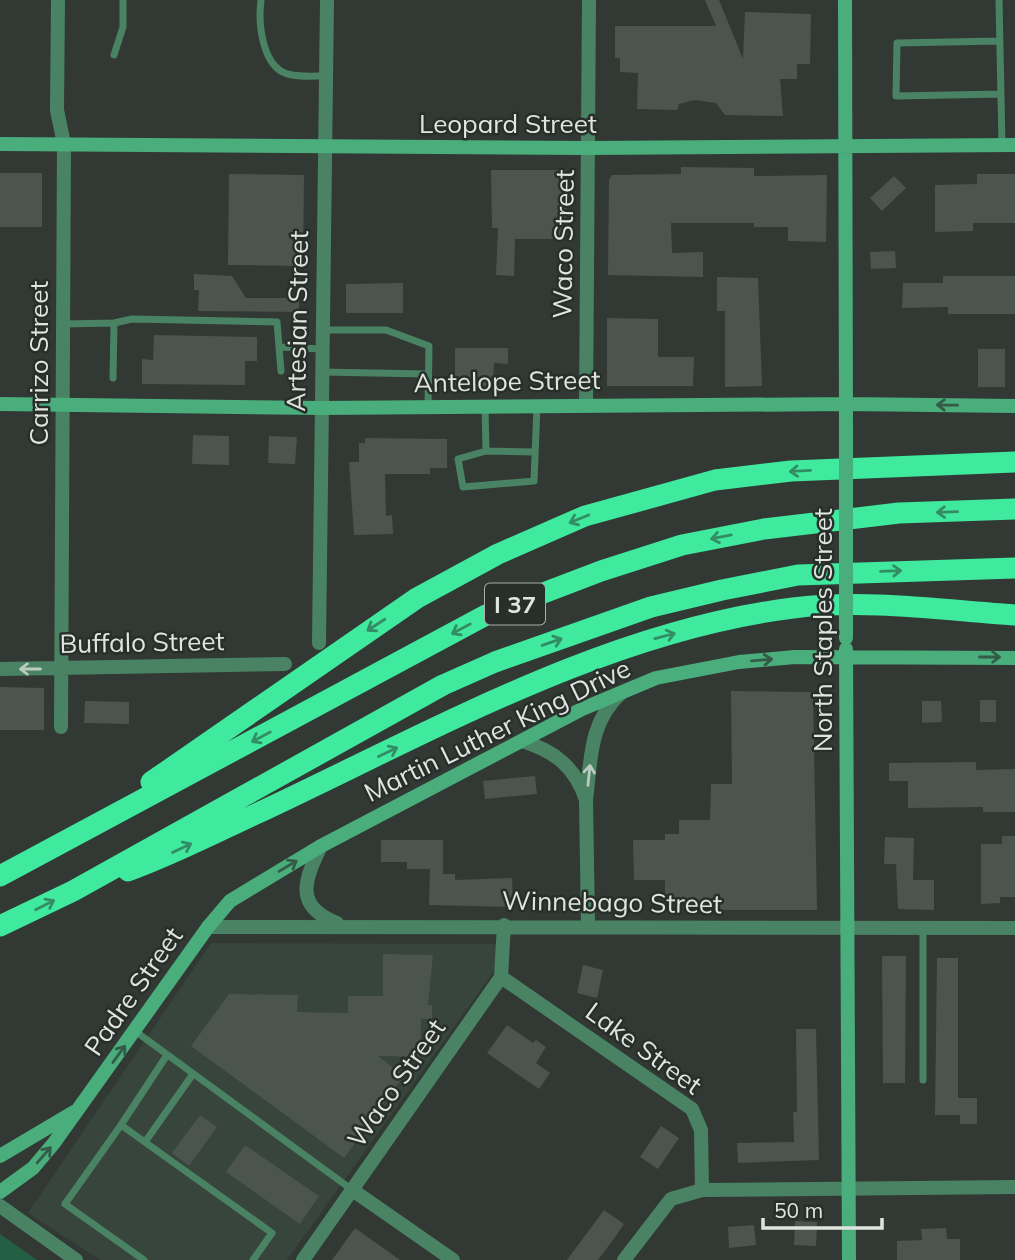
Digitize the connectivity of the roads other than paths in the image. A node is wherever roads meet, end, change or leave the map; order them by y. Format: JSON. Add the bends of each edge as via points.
{"nodes":[{"id":1,"x":58,"y":0,"type":"edge"},
{"id":2,"x":123,"y":0,"type":"edge"},
{"id":3,"x":261,"y":0,"type":"edge"},
{"id":4,"x":327,"y":0,"type":"edge"},
{"id":5,"x":589,"y":0,"type":"edge"},
{"id":6,"x":845,"y":0,"type":"edge"},
{"id":7,"x":999,"y":0,"type":"edge"},
{"id":8,"x":999,"y":41,"type":"junction"},
{"id":9,"x":114,"y":55,"type":"dead end"},
{"id":10,"x":326,"y":76,"type":"junction"},
{"id":11,"x":1000,"y":94,"type":"junction"},
{"id":12,"x":0,"y":144,"type":"edge"},
{"id":13,"x":64,"y":144,"type":"junction"},
{"id":14,"x":847,"y":145,"type":"junction"},
{"id":15,"x":1009,"y":145,"type":"edge"},
{"id":16,"x":326,"y":146,"type":"junction"},
{"id":17,"x":588,"y":148,"type":"junction"},
{"id":18,"x":114,"y":323,"type":"junction"},
{"id":19,"x":62,"y":324,"type":"junction"},
{"id":20,"x":322,"y":330,"type":"junction"},
{"id":21,"x":279,"y":347,"type":"junction"},
{"id":22,"x":321,"y":349,"type":"junction"},
{"id":23,"x":281,"y":371,"type":"dead end"},
{"id":24,"x":321,"y":372,"type":"junction"},
{"id":25,"x":428,"y":374,"type":"junction"},
{"id":26,"x":113,"y":378,"type":"dead end"},
{"id":27,"x":0,"y":404,"type":"edge"},
{"id":28,"x":62,"y":404,"type":"junction"},
{"id":29,"x":846,"y":404,"type":"junction"},
{"id":30,"x":537,"y":405,"type":"junction"},
{"id":31,"x":586,"y":405,"type":"junction"},
{"id":32,"x":485,"y":406,"type":"junction"},
{"id":33,"x":1015,"y":406,"type":"edge"},
{"id":34,"x":428,"y":407,"type":"junction"},
{"id":35,"x":320,"y":408,"type":"junction"},
{"id":36,"x":486,"y":451,"type":"junction"},
{"id":37,"x":535,"y":453,"type":"junction"},
{"id":38,"x":1015,"y":463,"type":"edge"},
{"id":39,"x":1015,"y":509,"type":"edge"},
{"id":40,"x":1015,"y":568,"type":"edge"},
{"id":41,"x":893,"y":606,"type":"junction"},
{"id":42,"x":1015,"y":607,"type":"edge"},
{"id":43,"x":1015,"y":615,"type":"edge"},
{"id":44,"x":319,"y":643,"type":"dead end"},
{"id":45,"x":847,"y":657,"type":"junction"},
{"id":46,"x":1015,"y":658,"type":"edge"},
{"id":47,"x":285,"y":664,"type":"dead end"},
{"id":48,"x":0,"y":669,"type":"edge"},
{"id":49,"x":61,"y":669,"type":"junction"},
{"id":50,"x":623,"y":692,"type":"junction"},
{"id":51,"x":61,"y":727,"type":"dead end"},
{"id":52,"x":522,"y":741,"type":"junction"},
{"id":53,"x":586,"y":800,"type":"junction"},
{"id":54,"x":321,"y":846,"type":"junction"},
{"id":55,"x":30,"y":861,"type":"junction"},
{"id":56,"x":0,"y":876,"type":"edge"},
{"id":57,"x":73,"y":891,"type":"junction"},
{"id":58,"x":230,"y":901,"type":"joint"},
{"id":59,"x":504,"y":925,"type":"junction"},
{"id":60,"x":0,"y":926,"type":"edge"},
{"id":61,"x":208,"y":926,"type":"junction"},
{"id":62,"x":345,"y":926,"type":"junction"},
{"id":63,"x":588,"y":926,"type":"junction"},
{"id":64,"x":1015,"y":928,"type":"edge"},
{"id":65,"x":923,"y":929,"type":"junction"},
{"id":66,"x":847,"y":930,"type":"junction"},
{"id":67,"x":501,"y":976,"type":"junction"},
{"id":68,"x":135,"y":1031,"type":"junction"},
{"id":69,"x":167,"y":1055,"type":"junction"},
{"id":70,"x":193,"y":1074,"type":"junction"},
{"id":71,"x":922,"y":1080,"type":"dead end"},
{"id":72,"x":78,"y":1109,"type":"junction"},
{"id":73,"x":121,"y":1125,"type":"junction"},
{"id":74,"x":145,"y":1142,"type":"junction"},
{"id":75,"x":0,"y":1156,"type":"edge"},
{"id":76,"x":1015,"y":1187,"type":"edge"},
{"id":77,"x":351,"y":1189,"type":"junction"},
{"id":78,"x":849,"y":1189,"type":"junction"},
{"id":79,"x":702,"y":1190,"type":"junction"},
{"id":80,"x":0,"y":1192,"type":"edge"},
{"id":81,"x":0,"y":1206,"type":"edge"},
{"id":82,"x":142,"y":1259,"type":"edge"},
{"id":83,"x":76,"y":1260,"type":"edge"},
{"id":84,"x":253,"y":1260,"type":"edge"},
{"id":85,"x":303,"y":1260,"type":"edge"},
{"id":86,"x":453,"y":1260,"type":"edge"},
{"id":87,"x":624,"y":1260,"type":"edge"},
{"id":88,"x":849,"y":1260,"type":"edge"}],
"edges":[{"from":1,"to":13,"type":"street","name":"Carrizo Street","via":[[57,110]]},
{"from":2,"to":9,"type":"lane","via":[[123,27]]},
{"from":3,"to":10,"type":"lane","via":[[263,40],[271,61],[291,75]]},
{"from":4,"to":10,"type":"street","name":"Artesian Street"},
{"from":5,"to":17,"type":"street","name":"Waco Street"},
{"from":6,"to":14,"type":"main road","name":"North Staples Street"},
{"from":7,"to":8,"type":"lane"},
{"from":8,"to":11,"type":"lane"},
{"from":8,"to":11,"type":"lane","via":[[897,43],[896,96]]},
{"from":10,"to":16,"type":"street","name":"Artesian Street"},
{"from":11,"to":15,"type":"lane"},
{"from":12,"to":13,"type":"main road","name":"Leopard Street"},
{"from":13,"to":16,"type":"main road","name":"Leopard Street"},
{"from":13,"to":19,"type":"street","name":"Carrizo Street"},
{"from":14,"to":15,"type":"main road","name":"Leopard Street"},
{"from":14,"to":17,"type":"main road","name":"Leopard Street"},
{"from":14,"to":29,"type":"main road","name":"North Staples Street"},
{"from":16,"to":17,"type":"main road","name":"Leopard Street"},
{"from":16,"to":20,"type":"street","name":"Artesian Street"},
{"from":17,"to":31,"type":"street","name":"Waco Street"},
{"from":18,"to":19,"type":"lane"},
{"from":18,"to":21,"type":"lane","via":[[132,319],[277,322]]},
{"from":18,"to":26,"type":"lane"},
{"from":19,"to":28,"type":"street","name":"Carrizo Street"},
{"from":20,"to":22,"type":"street","name":"Artesian Street"},
{"from":20,"to":25,"type":"lane","via":[[386,330],[429,346]]},
{"from":21,"to":22,"type":"lane"},
{"from":21,"to":23,"type":"lane"},
{"from":22,"to":24,"type":"street","name":"Artesian Street"},
{"from":24,"to":25,"type":"lane"},
{"from":24,"to":35,"type":"street","name":"Artesian Street"},
{"from":25,"to":34,"type":"lane"},
{"from":27,"to":28,"type":"main road","name":"Antelope Street"},
{"from":28,"to":35,"type":"main road","name":"Antelope Street"},
{"from":28,"to":49,"type":"street","name":"Carrizo Street"},
{"from":29,"to":31,"type":"main road","name":"Antelope Street"},
{"from":33,"to":29,"type":"main road","name":"Antelope Street","one_way":true},
{"from":29,"to":45,"type":"main road","name":"North Staples Street","bridge":true},
{"from":30,"to":31,"type":"main road","name":"Antelope Street"},
{"from":30,"to":32,"type":"main road","name":"Antelope Street"},
{"from":30,"to":37,"type":"lane"},
{"from":32,"to":34,"type":"main road","name":"Antelope Street"},
{"from":32,"to":36,"type":"lane"},
{"from":34,"to":35,"type":"main road","name":"Antelope Street"},
{"from":35,"to":44,"type":"street","name":"Artesian Street"},
{"from":36,"to":37,"type":"lane"},
{"from":36,"to":37,"type":"lane","via":[[458,459],[463,487],[534,481]]},
{"from":38,"to":55,"type":"highway","one_way":true,"via":[[791,471],[715,480],[585,516],[499,554],[417,598],[207,746]]},
{"from":39,"to":55,"type":"highway","number":"I 37","one_way":true,"via":[[900,513],[764,529],[682,545],[601,571],[486,615]]},
{"from":57,"to":40,"type":"highway","number":"I 37","one_way":true,"via":[[443,685],[639,611],[798,575]]},
{"from":41,"to":42,"type":"highway"},
{"from":41,"to":43,"type":"highway"},
{"from":57,"to":41,"type":"highway","one_way":true,"via":[[153,862],[548,677],[632,645],[734,617],[796,608]]},
{"from":45,"to":46,"type":"main road","name":"Martin Luther King Drive","one_way":true},
{"from":50,"to":45,"type":"main road","name":"Martin Luther King Drive","one_way":true,"via":[[656,678],[739,662]]},
{"from":45,"to":66,"type":"main road","name":"North Staples Street"},
{"from":47,"to":49,"type":"street","name":"Buffalo Street"},
{"from":49,"to":48,"type":"street","name":"Buffalo Street","one_way":true},
{"from":49,"to":51,"type":"street","name":"Carrizo Street"},
{"from":50,"to":52,"type":"main road","name":"Martin Luther King Drive"},
{"from":53,"to":50,"type":"street","one_way":true,"via":[[594,734],[605,710]]},
{"from":52,"to":53,"type":"street","via":[[559,758],[577,777]]},
{"from":52,"to":54,"type":"main road","name":"Martin Luther King Drive"},
{"from":53,"to":63,"type":"street"},
{"from":58,"to":54,"type":"main road","name":"Martin Luther King Drive","one_way":true},
{"from":54,"to":62,"type":"street","via":[[304,885],[308,902],[323,917]]},
{"from":55,"to":56,"type":"highway","number":"I 37"},
{"from":60,"to":57,"type":"highway","number":"I 37","one_way":true},
{"from":58,"to":61,"type":"main road","name":"Padre Street"},
{"from":59,"to":62,"type":"street","name":"Winnebago Street"},
{"from":59,"to":63,"type":"street","name":"Winnebago Street"},
{"from":59,"to":67,"type":"street"},
{"from":61,"to":62,"type":"street","name":"Winnebago Street"},
{"from":61,"to":68,"type":"main road","name":"Padre Street"},
{"from":63,"to":66,"type":"street","name":"Winnebago Street"},
{"from":64,"to":65,"type":"street","name":"Winnebago Street"},
{"from":65,"to":66,"type":"street","name":"Winnebago Street"},
{"from":65,"to":71,"type":"lane"},
{"from":66,"to":78,"type":"main road","name":"North Staples Street"},
{"from":67,"to":77,"type":"street","name":"Waco Street"},
{"from":67,"to":79,"type":"street","name":"Lake Street","via":[[692,1109],[701,1130]]},
{"from":68,"to":69,"type":"lane"},
{"from":72,"to":68,"type":"main road","name":"Padre Street","one_way":true},
{"from":69,"to":70,"type":"lane"},
{"from":69,"to":73,"type":"lane"},
{"from":70,"to":74,"type":"lane"},
{"from":70,"to":77,"type":"lane"},
{"from":72,"to":75,"type":"main road","name":"Padre Street"},
{"from":80,"to":72,"type":"main road","name":"Padre Street","one_way":true,"via":[[33,1168]]},
{"from":73,"to":74,"type":"lane"},
{"from":73,"to":82,"type":"lane","via":[[65,1204]]},
{"from":74,"to":84,"type":"lane","via":[[272,1233]]},
{"from":76,"to":78,"type":"street"},
{"from":77,"to":85,"type":"street","name":"Waco Street"},
{"from":77,"to":86,"type":"street"},
{"from":78,"to":79,"type":"street"},
{"from":78,"to":88,"type":"main road","name":"North Staples Street"},
{"from":79,"to":87,"type":"street","via":[[671,1199]]},
{"from":81,"to":83,"type":"street"}]}
